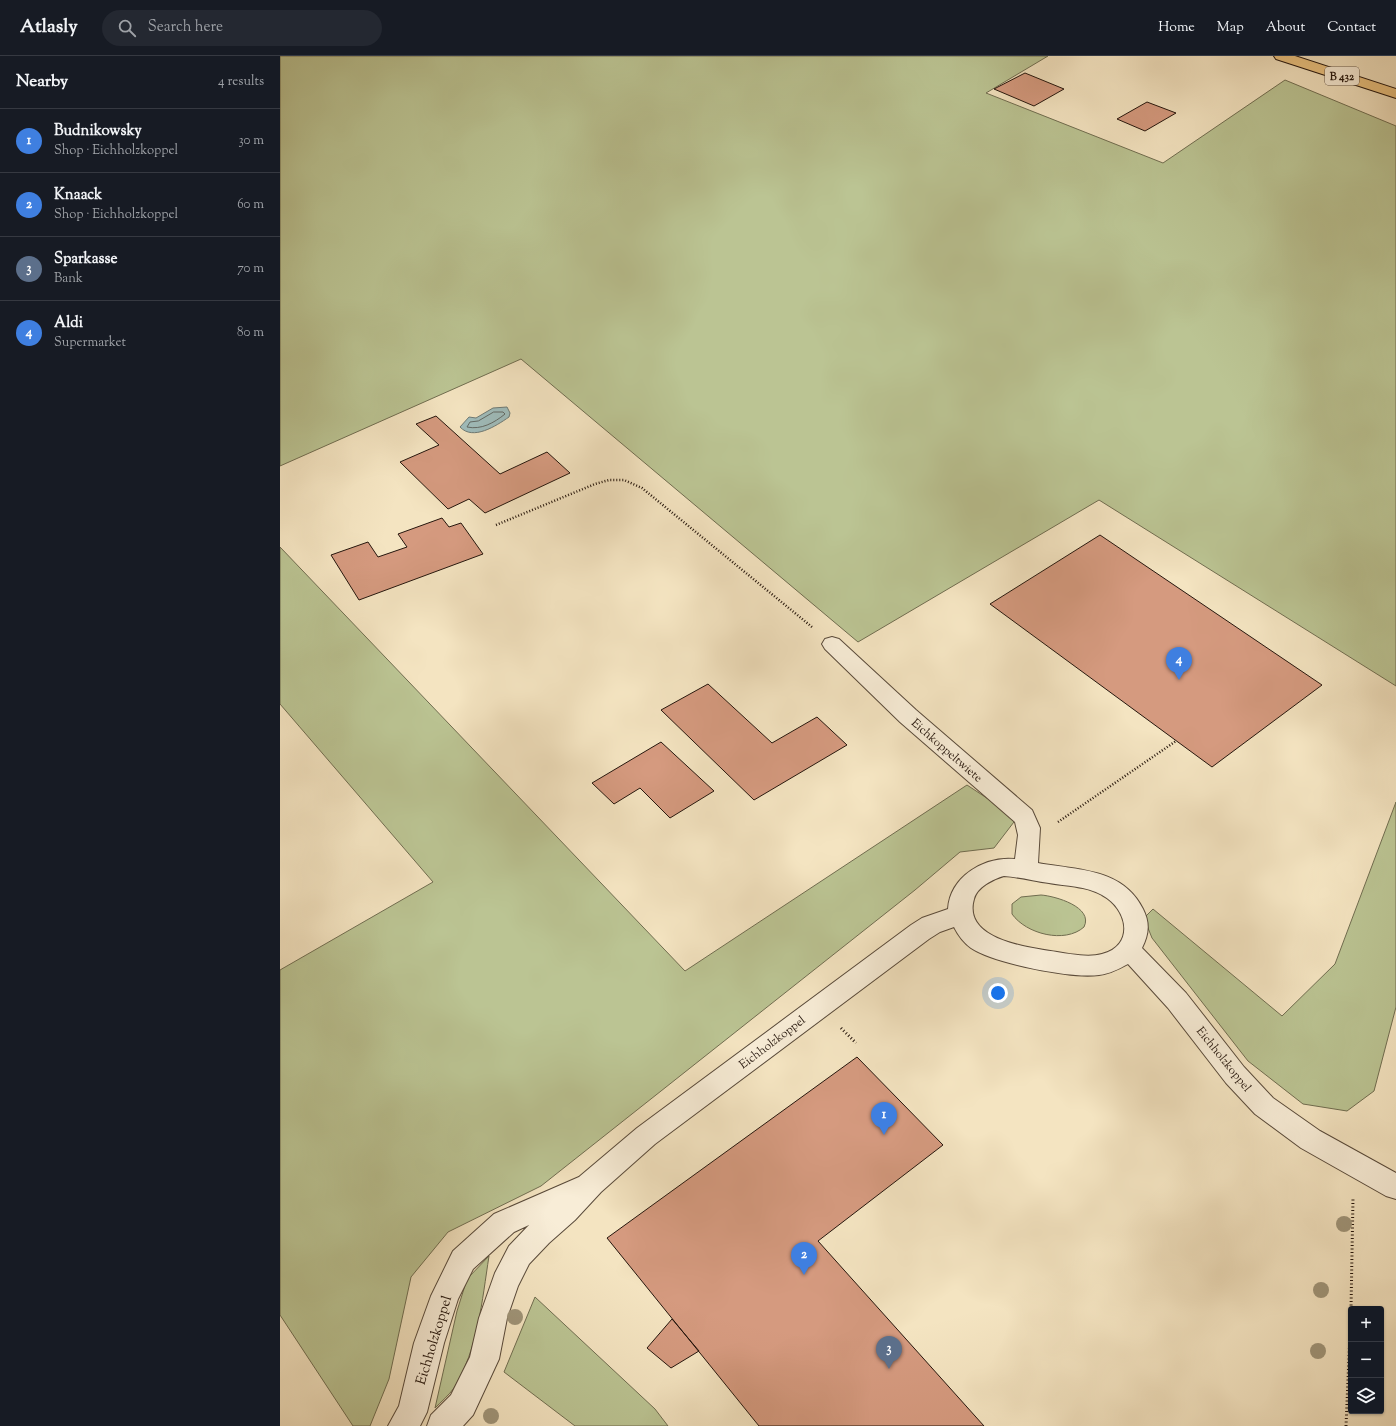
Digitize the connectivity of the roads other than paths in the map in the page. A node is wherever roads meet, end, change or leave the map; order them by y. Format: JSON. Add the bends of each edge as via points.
{"nodes":[{"id":1,"x":1281,"y":56,"type":"edge"},
{"id":2,"x":1396,"y":94,"type":"edge"},
{"id":3,"x":832,"y":644,"type":"road end"},
{"id":4,"x":1025,"y":870,"type":"junction"},
{"id":5,"x":961,"y":914,"type":"junction"},
{"id":6,"x":1128,"y":949,"type":"junction"},
{"id":7,"x":591,"y":1183,"type":"junction"},
{"id":8,"x":1396,"y":1187,"type":"edge"},
{"id":9,"x":403,"y":1426,"type":"edge"},
{"id":10,"x":442,"y":1426,"type":"edge"}],
"edges":[{"from":1,"to":2,"type":"main road","number":"B 432"},
{"from":3,"to":4,"type":"street","name":"Eichkoppeltwiete","via":[[908,716],[1024,816],[1030,832]]},
{"from":4,"to":5,"type":"street","via":[[996,868],[978,876],[964,892]]},
{"from":4,"to":6,"type":"street","via":[[1091,881],[1113,889],[1121,895],[1136,920],[1135,937]]},
{"from":5,"to":6,"type":"street","via":[[968,928],[980,941],[1000,950],[1078,965],[1096,965],[1115,960]]},
{"from":5,"to":7,"type":"street","name":"Eichholzkoppel","via":[[930,925],[920,932],[646,1136]]},
{"from":6,"to":8,"type":"street","name":"Eichholzkoppel","via":[[1163,985],[1230,1071],[1265,1107],[1307,1137]]},
{"from":7,"to":9,"type":"street","name":"Eichholzkoppel","via":[[504,1223],[463,1260],[444,1296],[412,1412]]},
{"from":7,"to":10,"type":"street","name":"Eichholzkoppel","via":[[519,1255],[496,1310],[484,1359],[462,1405]]}]}
